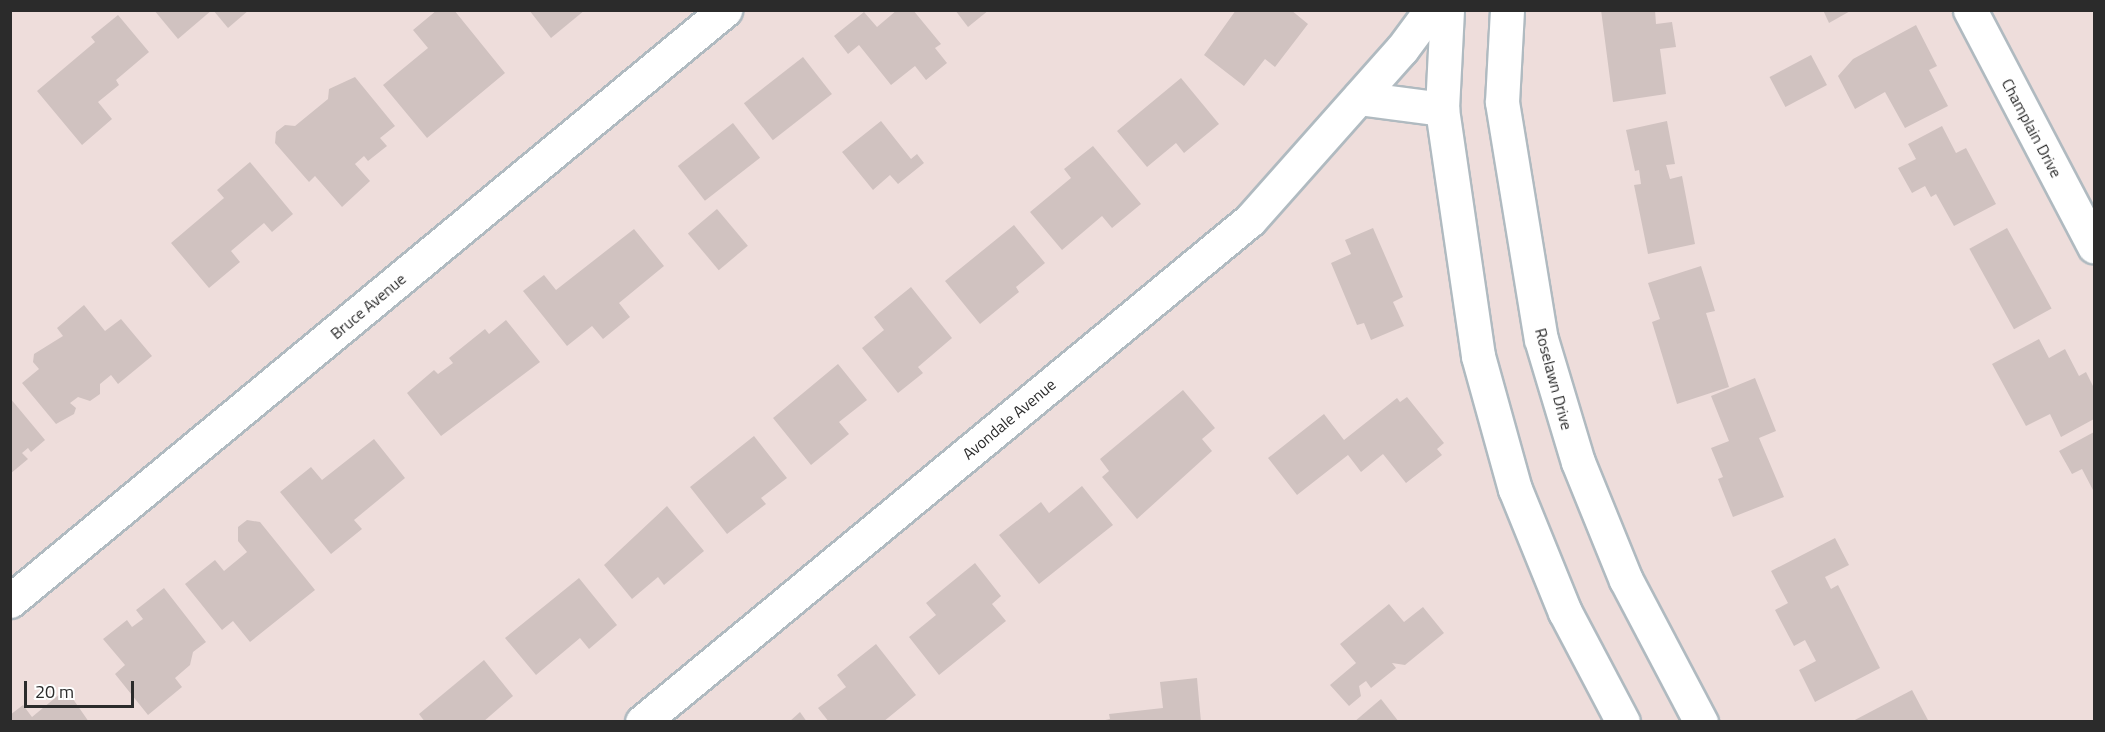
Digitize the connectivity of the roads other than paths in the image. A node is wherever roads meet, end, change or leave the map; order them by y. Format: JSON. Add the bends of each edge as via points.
{"nodes":[{"id":1,"x":726,"y":10,"type":"edge"},
{"id":2,"x":1431,"y":10,"type":"edge"},
{"id":3,"x":1448,"y":10,"type":"edge"},
{"id":4,"x":1507,"y":10,"type":"edge"},
{"id":5,"x":1970,"y":10,"type":"edge"},
{"id":6,"x":1359,"y":98,"type":"junction"},
{"id":7,"x":1442,"y":109,"type":"junction"},
{"id":8,"x":2094,"y":246,"type":"edge"},
{"id":9,"x":10,"y":601,"type":"edge"},
{"id":10,"x":642,"y":722,"type":"edge"},
{"id":11,"x":1623,"y":722,"type":"edge"},
{"id":12,"x":1701,"y":722,"type":"edge"}],
"edges":[{"from":1,"to":9,"type":"street","name":"Bruce Avenue"},
{"from":2,"to":6,"type":"street","name":"Avondale Avenue"},
{"from":3,"to":7,"type":"street"},
{"from":4,"to":12,"type":"street","name":"Roselawn Drive","via":[[1502,102],[1541,339],[1578,462],[1622,569]]},
{"from":5,"to":8,"type":"street","name":"Champlain Drive"},
{"from":6,"to":7,"type":"street"},
{"from":6,"to":10,"type":"street","name":"Avondale Avenue","via":[[1250,220]]},
{"from":7,"to":11,"type":"street","via":[[1478,356],[1515,489],[1565,612]]}]}
